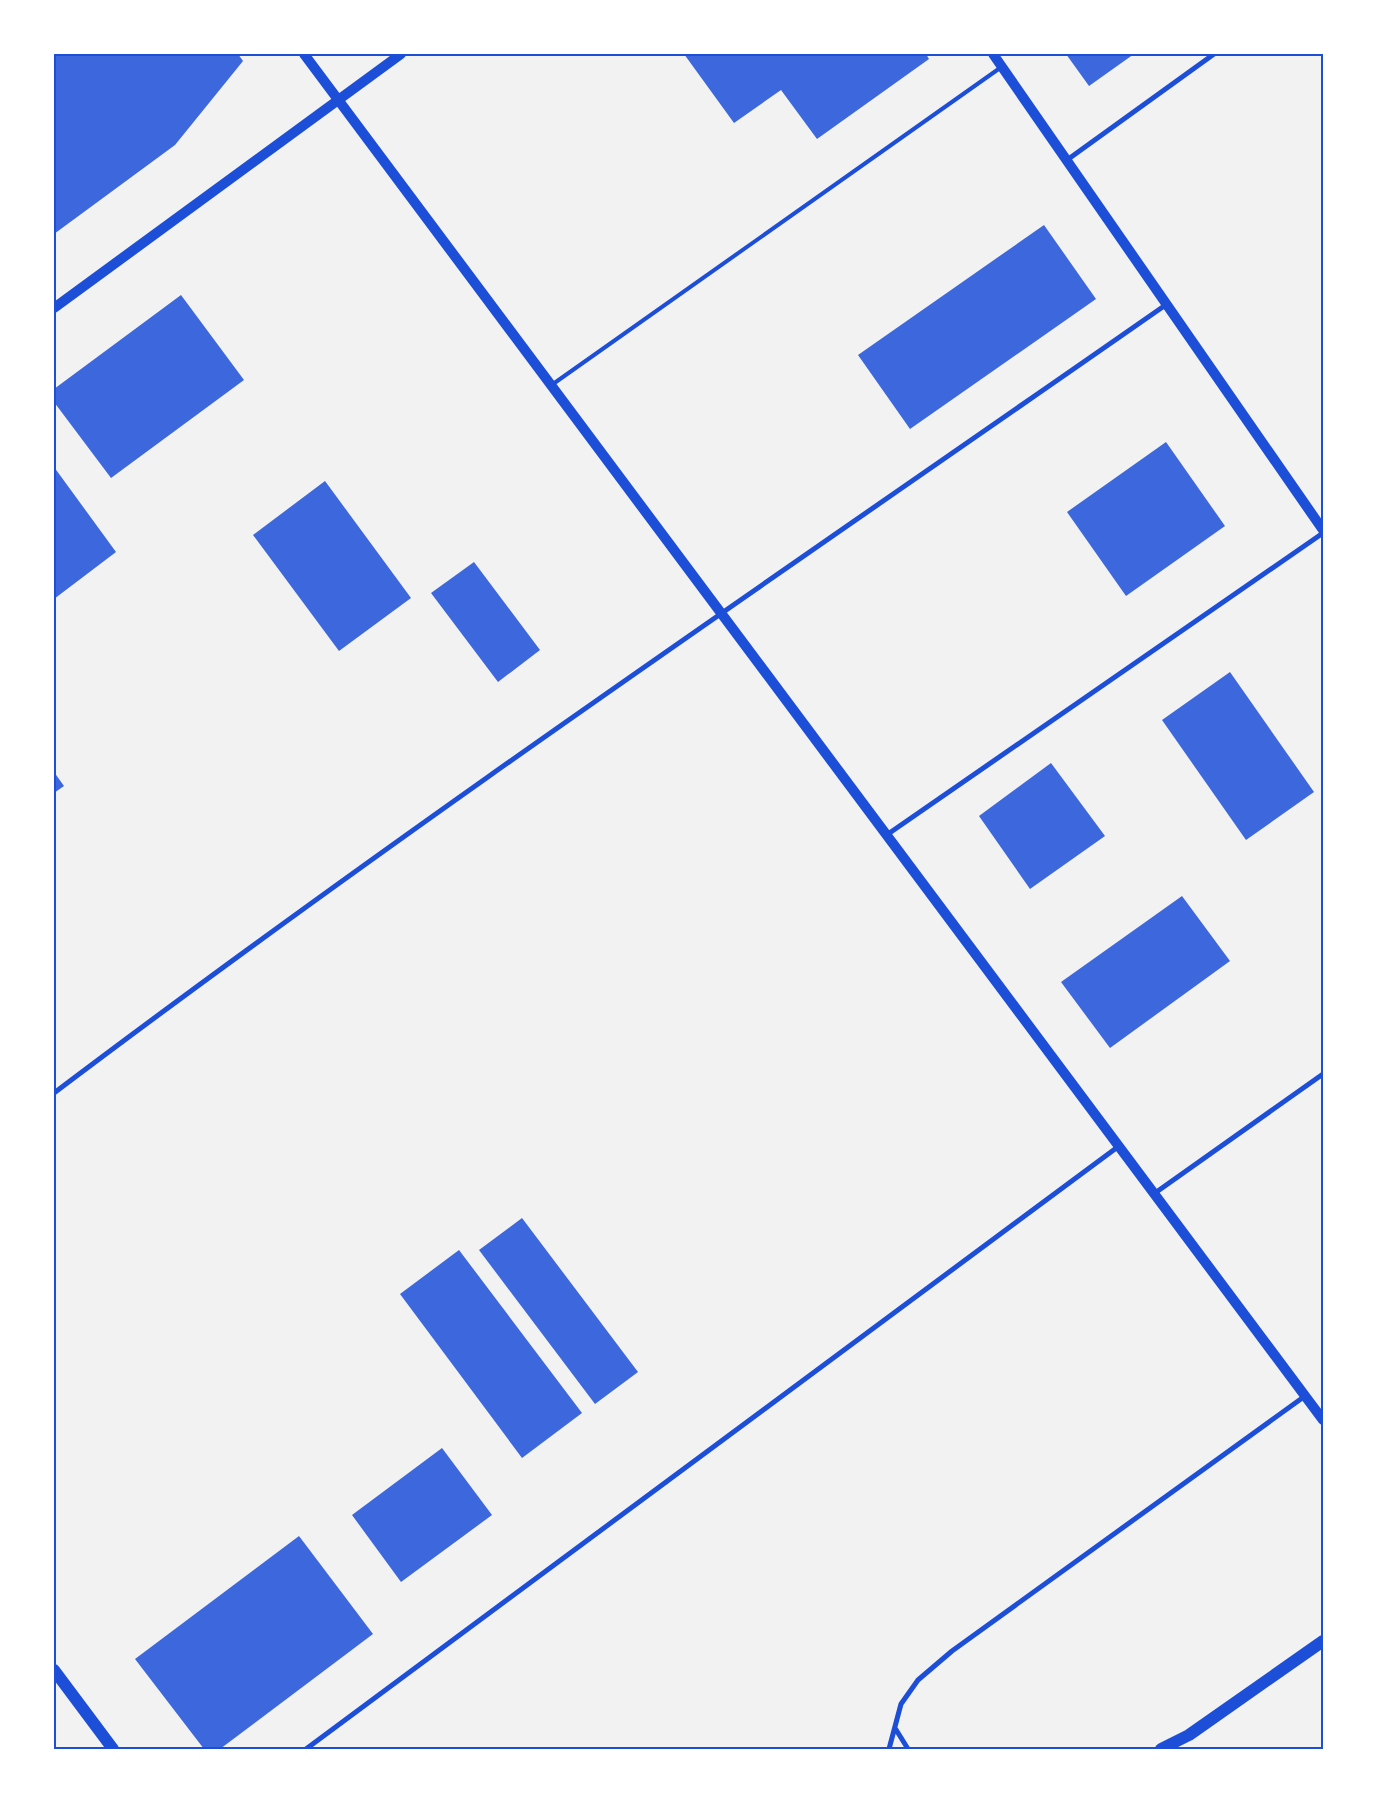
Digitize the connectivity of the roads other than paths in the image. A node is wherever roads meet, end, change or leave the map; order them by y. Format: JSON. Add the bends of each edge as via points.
{"nodes":[{"id":1,"x":304,"y":54,"type":"edge"},
{"id":2,"x":401,"y":54,"type":"edge"},
{"id":3,"x":993,"y":54,"type":"edge"},
{"id":4,"x":1214,"y":54,"type":"edge"},
{"id":5,"x":1002,"y":66,"type":"junction"},
{"id":6,"x":336,"y":99,"type":"junction"},
{"id":7,"x":1067,"y":160,"type":"junction"},
{"id":8,"x":1167,"y":304,"type":"junction"},
{"id":9,"x":54,"y":308,"type":"edge"},
{"id":10,"x":550,"y":386,"type":"junction"},
{"id":11,"x":1323,"y":531,"type":"edge"},
{"id":12,"x":720,"y":613,"type":"junction"},
{"id":13,"x":888,"y":834,"type":"junction"},
{"id":14,"x":1323,"y":1074,"type":"edge"},
{"id":15,"x":54,"y":1092,"type":"edge"},
{"id":16,"x":1119,"y":1146,"type":"junction"},
{"id":17,"x":1155,"y":1193,"type":"junction"},
{"id":18,"x":1305,"y":1396,"type":"junction"},
{"id":19,"x":1323,"y":1420,"type":"edge"},
{"id":20,"x":1323,"y":1641,"type":"edge"},
{"id":21,"x":54,"y":1670,"type":"edge"},
{"id":22,"x":895,"y":1728,"type":"junction"},
{"id":23,"x":113,"y":1749,"type":"edge"},
{"id":24,"x":306,"y":1749,"type":"edge"},
{"id":25,"x":889,"y":1749,"type":"edge"},
{"id":26,"x":908,"y":1749,"type":"edge"},
{"id":27,"x":1161,"y":1749,"type":"edge"}],
"edges":[{"from":1,"to":6,"type":"main road"},
{"from":2,"to":6,"type":"main road"},
{"from":3,"to":5,"type":"main road"},
{"from":4,"to":7,"type":"street"},
{"from":5,"to":7,"type":"main road"},
{"from":5,"to":10,"type":"lane"},
{"from":6,"to":9,"type":"main road"},
{"from":6,"to":10,"type":"main road"},
{"from":7,"to":8,"type":"main road"},
{"from":8,"to":11,"type":"main road"},
{"from":8,"to":12,"type":"street"},
{"from":10,"to":12,"type":"main road"},
{"from":11,"to":13,"type":"street"},
{"from":12,"to":13,"type":"main road"},
{"from":12,"to":15,"type":"street","via":[[217,970]]},
{"from":13,"to":16,"type":"main road"},
{"from":14,"to":17,"type":"street"},
{"from":16,"to":17,"type":"main road"},
{"from":16,"to":24,"type":"street"},
{"from":17,"to":18,"type":"main road"},
{"from":18,"to":19,"type":"main road"},
{"from":18,"to":22,"type":"street","via":[[952,1651],[918,1680],[901,1704]]},
{"from":20,"to":27,"type":"main road","via":[[1189,1735]]},
{"from":21,"to":23,"type":"main road"},
{"from":22,"to":25,"type":"street"},
{"from":22,"to":26,"type":"street"}]}
